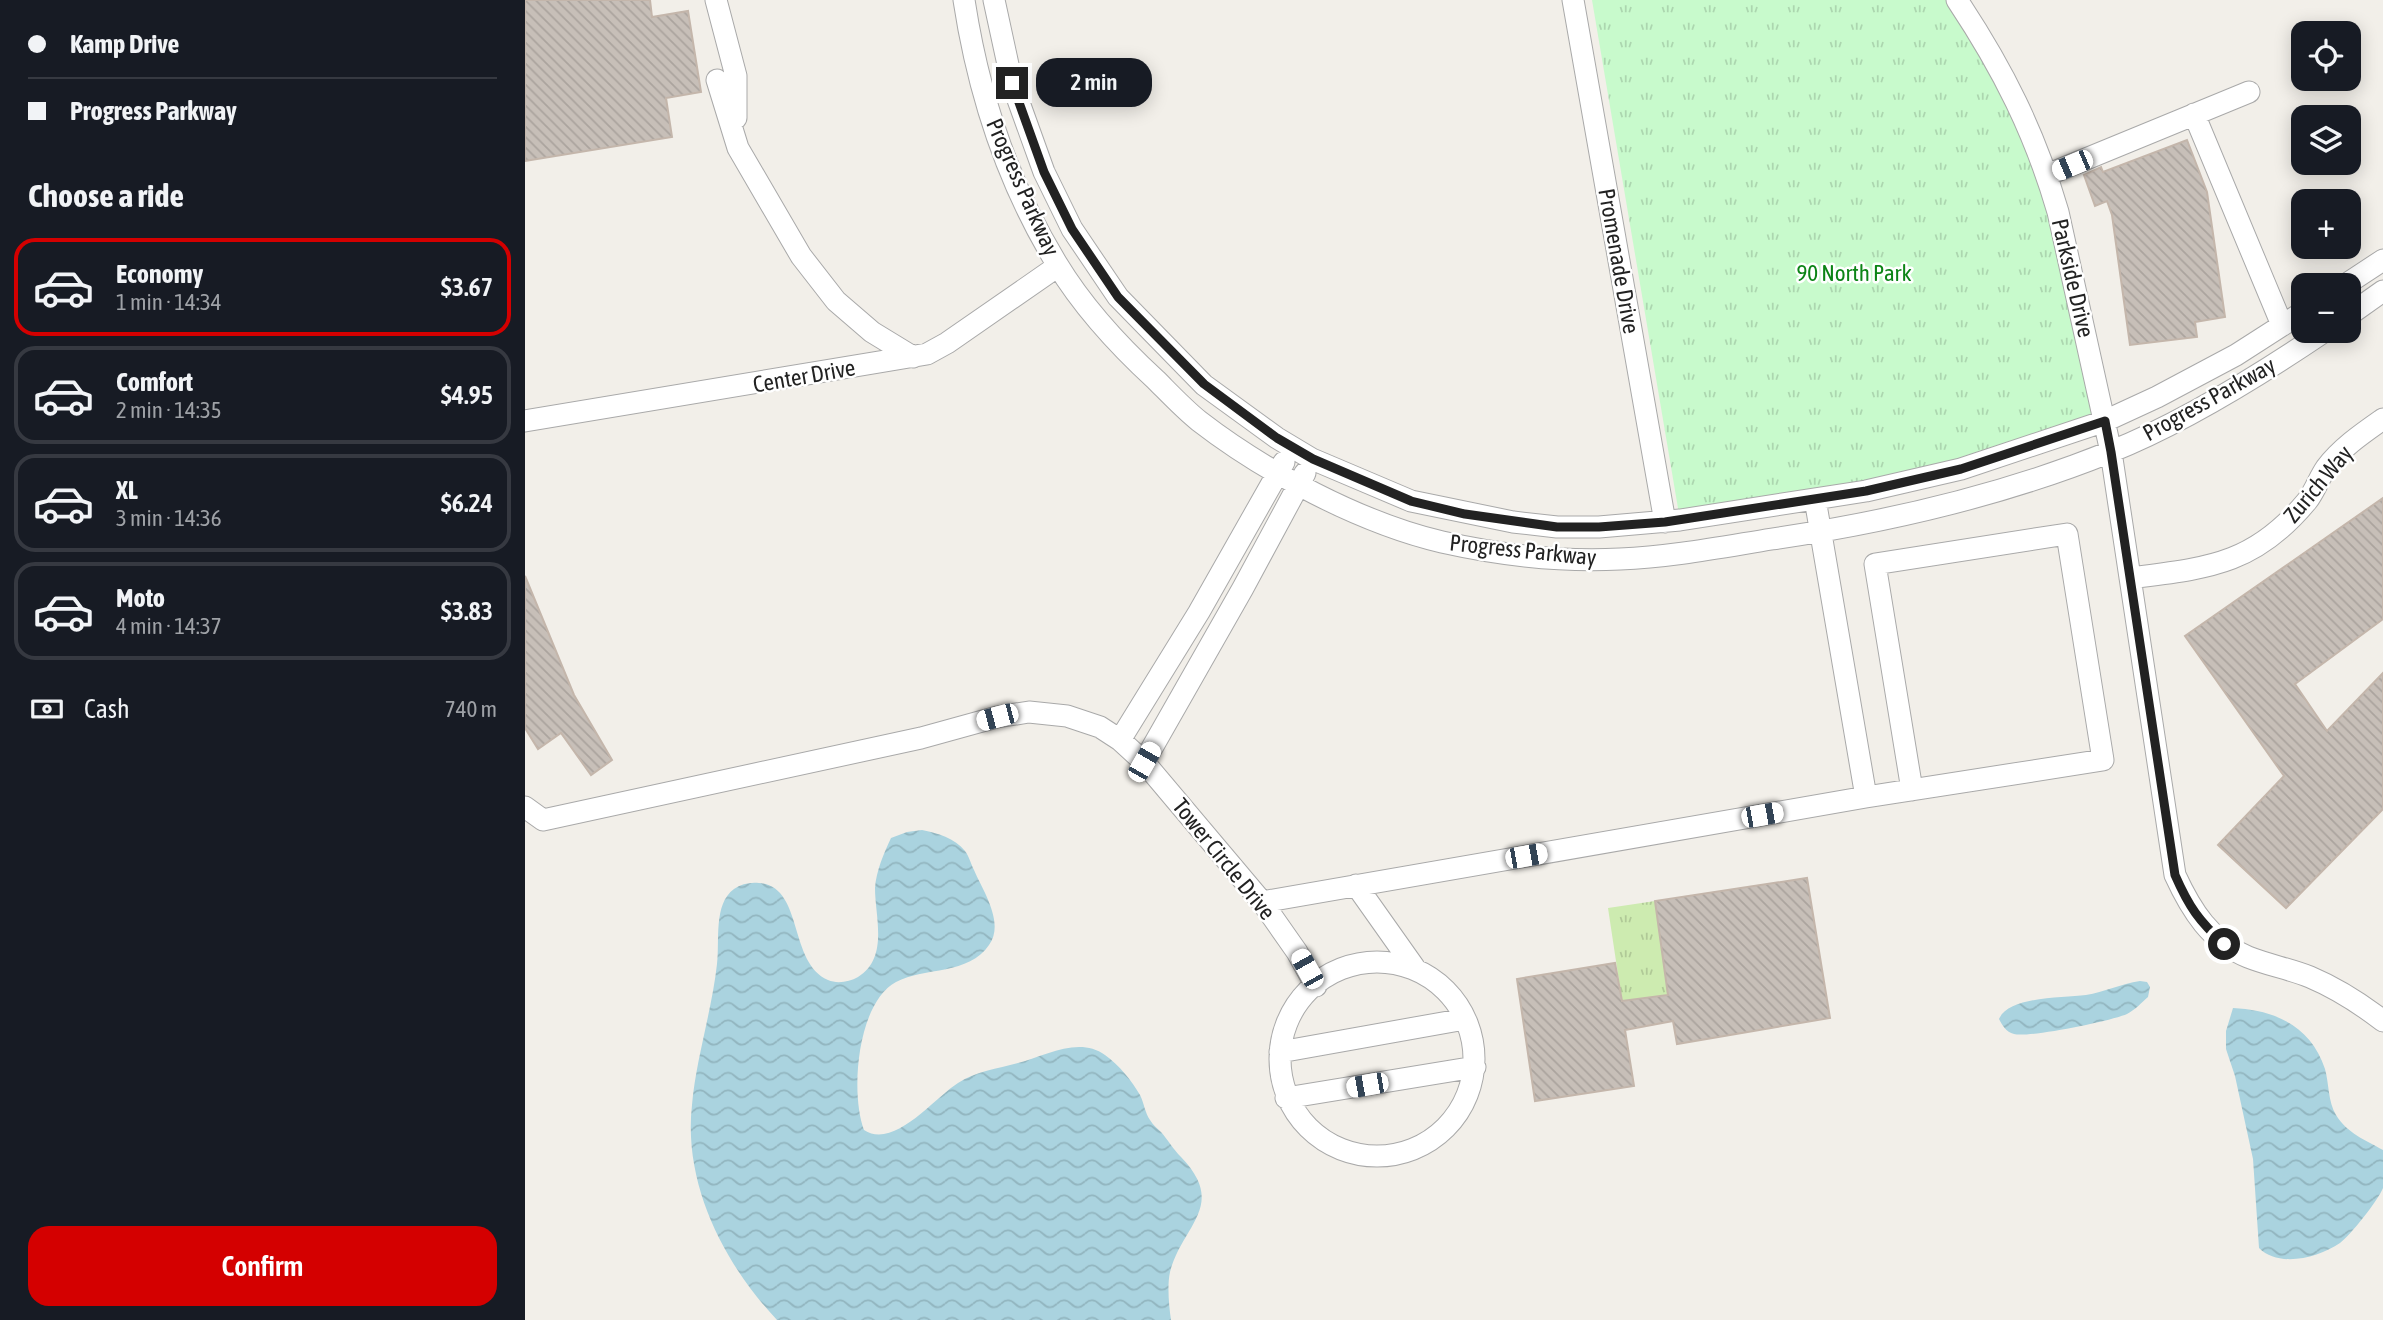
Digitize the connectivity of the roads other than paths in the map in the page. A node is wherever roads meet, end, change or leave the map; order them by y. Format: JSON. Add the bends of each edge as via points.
{"nodes":[{"id":1,"x":716,"y":0,"type":"edge"},
{"id":2,"x":964,"y":0,"type":"edge"},
{"id":3,"x":994,"y":0,"type":"edge"},
{"id":4,"x":1573,"y":0,"type":"edge"},
{"id":5,"x":1958,"y":0,"type":"edge"},
{"id":6,"x":717,"y":80,"type":"dead end"},
{"id":7,"x":2249,"y":92,"type":"dead end"},
{"id":8,"x":2194,"y":114,"type":"junction"},
{"id":9,"x":737,"y":142,"type":"junction"},
{"id":10,"x":2047,"y":175,"type":"junction"},
{"id":11,"x":2383,"y":260,"type":"edge"},
{"id":12,"x":1058,"y":266,"type":"junction"},
{"id":13,"x":2361,"y":274,"type":"edge"},
{"id":14,"x":2383,"y":291,"type":"edge"},
{"id":15,"x":2361,"y":307,"type":"edge"},
{"id":16,"x":2291,"y":319,"type":"edge"},
{"id":17,"x":2282,"y":325,"type":"junction"},
{"id":18,"x":2306,"y":343,"type":"edge"},
{"id":19,"x":913,"y":357,"type":"junction"},
{"id":20,"x":2383,"y":419,"type":"edge"},
{"id":21,"x":525,"y":421,"type":"edge"},
{"id":22,"x":2105,"y":421,"type":"junction"},
{"id":23,"x":1293,"y":447,"type":"junction"},
{"id":24,"x":2111,"y":452,"type":"junction"},
{"id":25,"x":1313,"y":459,"type":"junction"},
{"id":26,"x":1278,"y":473,"type":"junction"},
{"id":27,"x":1299,"y":485,"type":"junction"},
{"id":28,"x":1815,"y":499,"type":"junction"},
{"id":29,"x":1665,"y":522,"type":"junction"},
{"id":30,"x":1821,"y":532,"type":"junction"},
{"id":31,"x":2130,"y":578,"type":"junction"},
{"id":32,"x":1120,"y":740,"type":"junction"},
{"id":33,"x":1144,"y":762,"type":"junction"},
{"id":34,"x":1912,"y":790,"type":"junction"},
{"id":35,"x":1866,"y":797,"type":"junction"},
{"id":36,"x":525,"y":807,"type":"edge"},
{"id":37,"x":1356,"y":885,"type":"junction"},
{"id":38,"x":1262,"y":902,"type":"junction"},
{"id":39,"x":1414,"y":967,"type":"junction"},
{"id":40,"x":1316,"y":986,"type":"junction"},
{"id":41,"x":1465,"y":1019,"type":"junction"},
{"id":42,"x":2383,"y":1021,"type":"edge"},
{"id":43,"x":1280,"y":1052,"type":"junction"},
{"id":44,"x":1475,"y":1067,"type":"junction"},
{"id":45,"x":1286,"y":1098,"type":"junction"}],
"edges":[{"from":1,"to":9,"type":"street","via":[[736,76]]},
{"from":2,"to":12,"type":"street","name":"Progress Parkway","via":[[992,126],[1029,214]]},
{"from":3,"to":23,"type":"street","name":"Progress Parkway","via":[[1012,83],[1044,172],[1072,229],[1118,297],[1204,384]]},
{"from":4,"to":29,"type":"street","name":"Promenade Drive"},
{"from":5,"to":10,"type":"street","name":"Parkside Drive","via":[[2023,112]]},
{"from":6,"to":9,"type":"street"},
{"from":7,"to":8,"type":"street"},
{"from":8,"to":10,"type":"street"},
{"from":8,"to":17,"type":"street"},
{"from":9,"to":19,"type":"street","via":[[801,256],[836,301],[872,332]]},
{"from":10,"to":22,"type":"street","name":"Parkside Drive"},
{"from":11,"to":13,"type":"street"},
{"from":12,"to":19,"type":"street","name":"Center Drive","via":[[947,343]]},
{"from":12,"to":26,"type":"street","name":"Progress Parkway","via":[[1109,333],[1199,421]]},
{"from":14,"to":15,"type":"street"},
{"from":16,"to":17,"type":"street","name":"Progress Parkway"},
{"from":17,"to":22,"type":"street","name":"Progress Parkway","via":[[2236,355]]},
{"from":18,"to":24,"type":"street","name":"Progress Parkway","via":[[2231,391]]},
{"from":19,"to":21,"type":"street","name":"Center Drive"},
{"from":20,"to":31,"type":"street","name":"Zurich Way","via":[[2349,444],[2326,469],[2309,499],[2262,545],[2211,566]]},
{"from":22,"to":24,"type":"street","name":"Parkside Drive"},
{"from":22,"to":28,"type":"street","name":"Progress Parkway","via":[[1961,469]]},
{"from":23,"to":25,"type":"street","name":"Progress Parkway"},
{"from":23,"to":26,"type":"street"},
{"from":24,"to":30,"type":"street","name":"Progress Parkway","via":[[1970,500]]},
{"from":24,"to":31,"type":"street","name":"Parkside Drive"},
{"from":25,"to":27,"type":"street"},
{"from":25,"to":29,"type":"street","name":"Progress Parkway","via":[[1411,501],[1465,514],[1557,527]]},
{"from":26,"to":27,"type":"street","name":"Progress Parkway"},
{"from":26,"to":32,"type":"street"},
{"from":27,"to":30,"type":"street","name":"Progress Parkway","via":[[1394,527],[1441,541],[1535,556],[1661,556]]},
{"from":27,"to":33,"type":"street"},
{"from":28,"to":29,"type":"street","name":"Progress Parkway"},
{"from":28,"to":30,"type":"street"},
{"from":30,"to":35,"type":"street"},
{"from":31,"to":42,"type":"street","name":"Parkside Drive","via":[[2175,875],[2188,903],[2224,944],[2247,957],[2310,977],[2360,1003]]},
{"from":32,"to":33,"type":"street","name":"Tower Circle Drive"},
{"from":32,"to":36,"type":"street","name":"Tower Circle Drive","via":[[1100,727],[1067,716],[1029,712],[543,820]]},
{"from":33,"to":38,"type":"street","name":"Tower Circle Drive"},
{"from":34,"to":34,"type":"street","via":[[1875,564],[2067,534],[2103,760]]},
{"from":34,"to":35,"type":"street"},
{"from":35,"to":37,"type":"street"},
{"from":37,"to":38,"type":"street"},
{"from":37,"to":39,"type":"street"},
{"from":38,"to":40,"type":"street","name":"Tower Circle Drive"},
{"from":39,"to":40,"type":"street","via":[[1376,961],[1343,967]]},
{"from":39,"to":41,"type":"street","via":[[1437,981]]},
{"from":40,"to":43,"type":"street","via":[[1297,1000],[1279,1043]]},
{"from":41,"to":43,"type":"street"},
{"from":41,"to":44,"type":"street","via":[[1472,1035]]},
{"from":43,"to":45,"type":"street"},
{"from":44,"to":45,"type":"street"},
{"from":44,"to":45,"type":"street","via":[[1467,1098],[1449,1125],[1423,1145],[1392,1156],[1360,1156],[1329,1145],[1304,1125]]}]}
